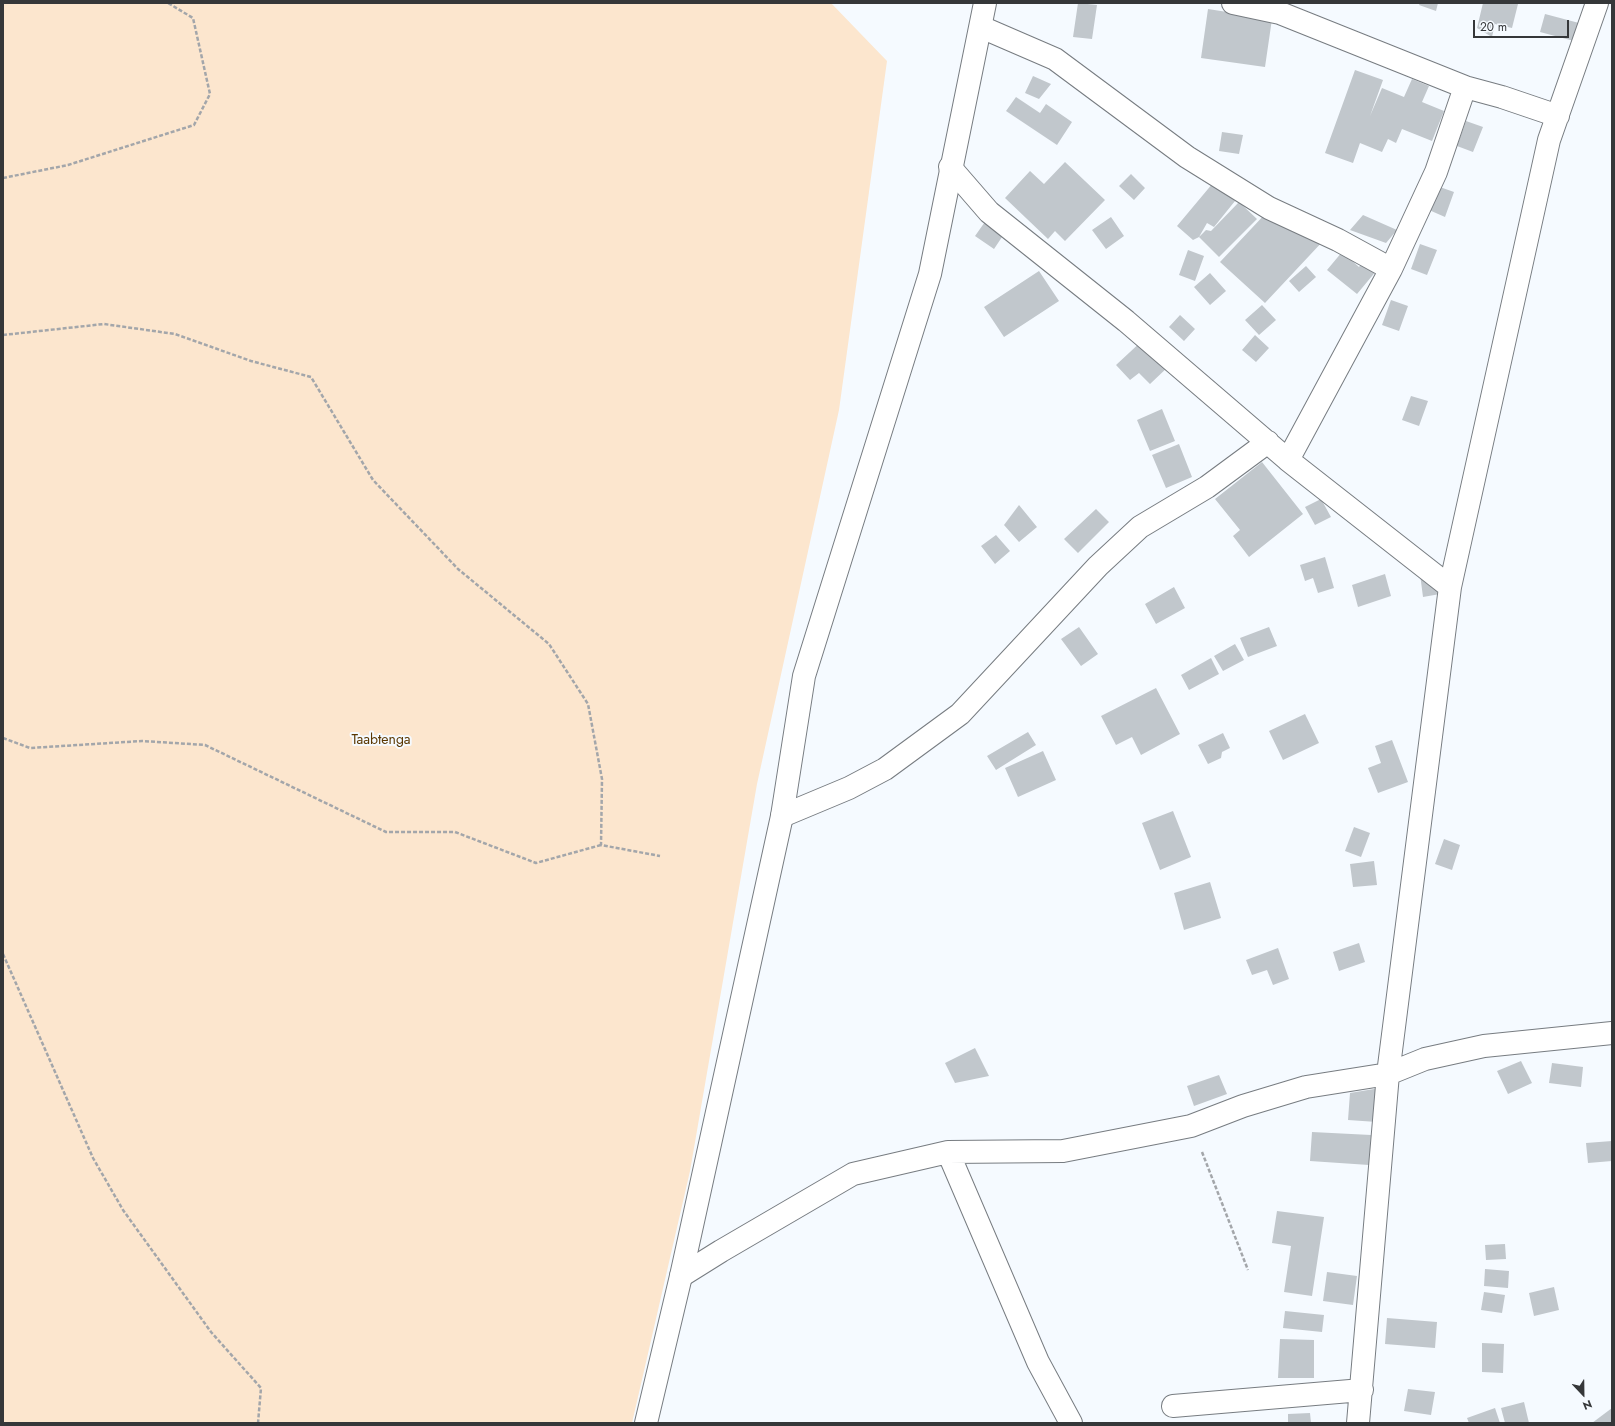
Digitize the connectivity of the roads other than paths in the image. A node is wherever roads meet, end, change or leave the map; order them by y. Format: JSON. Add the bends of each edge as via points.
{"nodes":[{"id":1,"x":985,"y":3,"type":"edge"},
{"id":2,"x":1233,"y":3,"type":"edge"},
{"id":3,"x":1597,"y":3,"type":"edge"},
{"id":4,"x":1603,"y":3,"type":"edge"},
{"id":5,"x":1612,"y":7,"type":"edge"},
{"id":6,"x":981,"y":27,"type":"junction"},
{"id":7,"x":1464,"y":87,"type":"junction"},
{"id":8,"x":1558,"y":116,"type":"junction"},
{"id":9,"x":950,"y":167,"type":"junction"},
{"id":10,"x":1391,"y":269,"type":"junction"},
{"id":11,"x":1268,"y":442,"type":"junction"},
{"id":12,"x":1288,"y":460,"type":"junction"},
{"id":13,"x":1450,"y":587,"type":"junction"},
{"id":14,"x":782,"y":816,"type":"junction"},
{"id":15,"x":1612,"y":1033,"type":"edge"},
{"id":16,"x":1388,"y":1074,"type":"junction"},
{"id":17,"x":948,"y":1152,"type":"junction"},
{"id":18,"x":681,"y":1276,"type":"junction"},
{"id":19,"x":1362,"y":1390,"type":"junction"},
{"id":20,"x":1173,"y":1406,"type":"dead end"},
{"id":21,"x":646,"y":1423,"type":"edge"},
{"id":22,"x":1072,"y":1423,"type":"edge"},
{"id":23,"x":1358,"y":1423,"type":"edge"}],
"edges":[{"from":1,"to":6,"type":"street"},
{"from":2,"to":7,"type":"street","via":[[1280,13]]},
{"from":3,"to":8,"type":"street"},
{"from":4,"to":5,"type":"street"},
{"from":6,"to":9,"type":"street"},
{"from":6,"to":10,"type":"street","via":[[1054,59],[1187,157],[1269,208],[1338,240]]},
{"from":7,"to":8,"type":"street"},
{"from":7,"to":10,"type":"street","via":[[1436,172]]},
{"from":8,"to":13,"type":"street","via":[[1549,140]]},
{"from":9,"to":11,"type":"street","via":[[989,212],[1126,321]]},
{"from":9,"to":14,"type":"street","via":[[930,274],[804,676]]},
{"from":10,"to":12,"type":"street"},
{"from":11,"to":12,"type":"street"},
{"from":11,"to":14,"type":"street","via":[[1207,487],[1140,527],[1098,566],[960,714],[885,768],[849,788]]},
{"from":12,"to":13,"type":"street"},
{"from":13,"to":16,"type":"street"},
{"from":14,"to":18,"type":"street"},
{"from":15,"to":16,"type":"street","via":[[1484,1046],[1425,1059]]},
{"from":16,"to":17,"type":"street","via":[[1306,1087],[1243,1106],[1191,1126],[1063,1151]]},
{"from":16,"to":19,"type":"street"},
{"from":17,"to":18,"type":"street","via":[[853,1174]]},
{"from":17,"to":22,"type":"street","via":[[1038,1362]]},
{"from":18,"to":21,"type":"street"},
{"from":19,"to":20,"type":"street"},
{"from":19,"to":23,"type":"street"}]}
